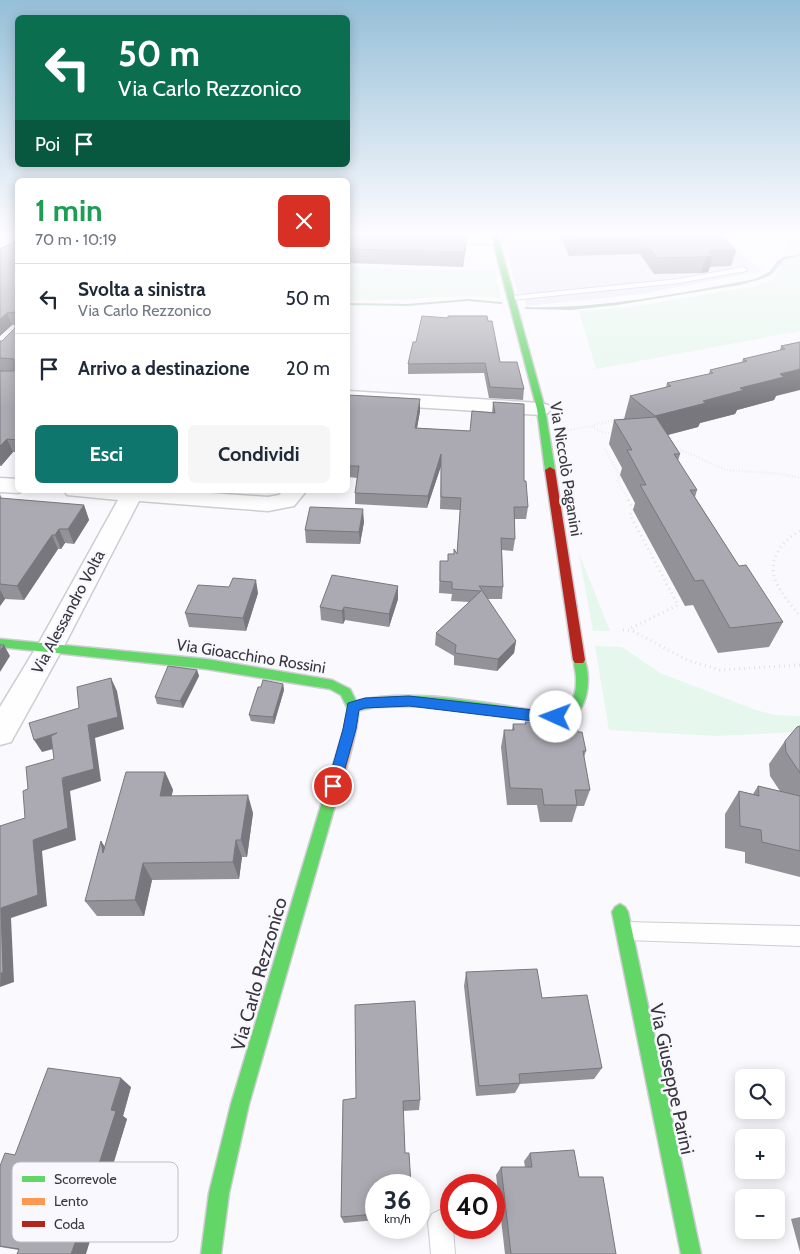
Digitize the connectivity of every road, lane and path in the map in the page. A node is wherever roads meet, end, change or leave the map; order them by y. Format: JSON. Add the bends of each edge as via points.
{"nodes":[{"id":1,"x":510,"y":293,"type":"edge"},
{"id":2,"x":569,"y":293,"type":"edge"},
{"id":3,"x":512,"y":298,"type":"junction"},
{"id":4,"x":350,"y":397,"type":"edge"},
{"id":5,"x":541,"y":409,"type":"junction"},
{"id":6,"x":630,"y":416,"type":"edge"},
{"id":7,"x":617,"y":434,"type":"edge"},
{"id":8,"x":664,"y":444,"type":"edge"},
{"id":9,"x":605,"y":449,"type":"dead end"},
{"id":10,"x":800,"y":478,"type":"edge"},
{"id":11,"x":0,"y":484,"type":"edge"},
{"id":12,"x":15,"y":486,"type":"edge"},
{"id":13,"x":131,"y":493,"type":"edge"},
{"id":14,"x":144,"y":493,"type":"edge"},
{"id":15,"x":294,"y":493,"type":"edge"},
{"id":16,"x":800,"y":531,"type":"edge"},
{"id":17,"x":800,"y":616,"type":"edge"},
{"id":18,"x":623,"y":630,"type":"dead end"},
{"id":19,"x":628,"y":630,"type":"junction"},
{"id":20,"x":0,"y":643,"type":"edge"},
{"id":21,"x":50,"y":648,"type":"junction"},
{"id":22,"x":800,"y":665,"type":"edge"},
{"id":23,"x":353,"y":707,"type":"junction"},
{"id":24,"x":0,"y":733,"type":"edge"},
{"id":25,"x":620,"y":912,"type":"dead end"},
{"id":26,"x":624,"y":931,"type":"junction"},
{"id":27,"x":800,"y":936,"type":"edge"},
{"id":28,"x":442,"y":1239,"type":"edge"},
{"id":29,"x":211,"y":1254,"type":"edge"},
{"id":30,"x":443,"y":1254,"type":"edge"},
{"id":31,"x":690,"y":1254,"type":"edge"}],
"edges":[{"from":1,"to":3,"type":"street","name":"Via Niccolò Paganini"},
{"from":2,"to":3,"type":"lane"},
{"from":3,"to":5,"type":"street","name":"Via Niccolò Paganini"},
{"from":4,"to":5,"type":"street"},
{"from":5,"to":23,"type":"street","name":"Via Niccolò Paganini","via":[[582,678],[579,704],[565,715],[546,717],[409,701],[381,701]]},
{"from":6,"to":7,"type":"path","via":[[592,426],[601,432]]},
{"from":8,"to":10,"type":"path","via":[[727,470]]},
{"from":9,"to":19,"type":"path","via":[[633,509],[630,515],[678,605]]},
{"from":11,"to":12,"type":"street"},
{"from":13,"to":21,"type":"street","name":"Via Alessandro Volta"},
{"from":14,"to":15,"type":"street","via":[[275,504]]},
{"from":16,"to":17,"type":"path","via":[[790,536],[778,551],[771,571]]},
{"from":18,"to":19,"type":"path"},
{"from":19,"to":22,"type":"path","via":[[687,660],[720,670]]},
{"from":20,"to":21,"type":"street","name":"Via Gioacchino Rossini"},
{"from":21,"to":23,"type":"street","name":"Via Gioacchino Rossini","via":[[206,664],[332,685],[348,694]]},
{"from":21,"to":24,"type":"street","name":"Via Alessandro Volta"},
{"from":23,"to":29,"type":"street","name":"Via Carlo Rezzonico","via":[[350,729],[235,1123]]},
{"from":25,"to":26,"type":"street","name":"Via Giuseppe Parini"},
{"from":26,"to":27,"type":"lane"},
{"from":26,"to":31,"type":"street","name":"Via Giuseppe Parini"},
{"from":28,"to":30,"type":"lane"}]}
